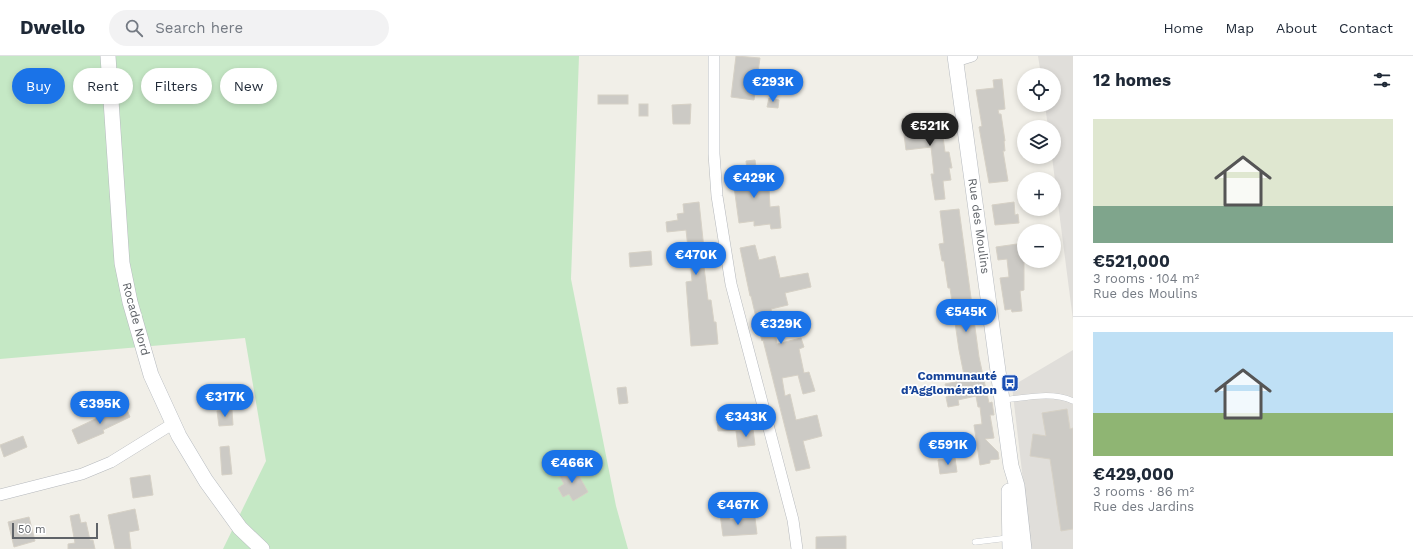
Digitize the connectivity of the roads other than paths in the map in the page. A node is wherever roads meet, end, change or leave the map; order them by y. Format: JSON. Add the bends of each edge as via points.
{"nodes":[{"id":1,"x":108,"y":56,"type":"edge"},
{"id":2,"x":714,"y":56,"type":"edge"},
{"id":3,"x":972,"y":56,"type":"edge"},
{"id":4,"x":956,"y":58,"type":"edge"},
{"id":5,"x":1002,"y":400,"type":"junction"},
{"id":6,"x":1073,"y":401,"type":"edge"},
{"id":7,"x":174,"y":424,"type":"junction"},
{"id":8,"x":0,"y":495,"type":"edge"},
{"id":9,"x":975,"y":542,"type":"dead end"},
{"id":10,"x":1017,"y":543,"type":"edge"},
{"id":11,"x":262,"y":549,"type":"edge"},
{"id":12,"x":797,"y":549,"type":"edge"}],
"edges":[{"from":1,"to":7,"type":"main road","name":"Rocade Nord","via":[[122,263],[130,302],[151,375]]},
{"from":2,"to":12,"type":"street","via":[[714,161],[731,284],[793,520]]},
{"from":3,"to":4,"type":"street"},
{"from":4,"to":5,"type":"main road","name":"Rue des Moulins"},
{"from":5,"to":6,"type":"lane","via":[[1048,395]]},
{"from":5,"to":10,"type":"main road","name":"Rue des Moulins","via":[[1011,466],[1009,488]]},
{"from":7,"to":8,"type":"street","via":[[111,462],[82,474]]},
{"from":7,"to":11,"type":"main road","name":"Rocade Nord","via":[[206,481],[240,528]]},
{"from":9,"to":10,"type":"lane"}]}
